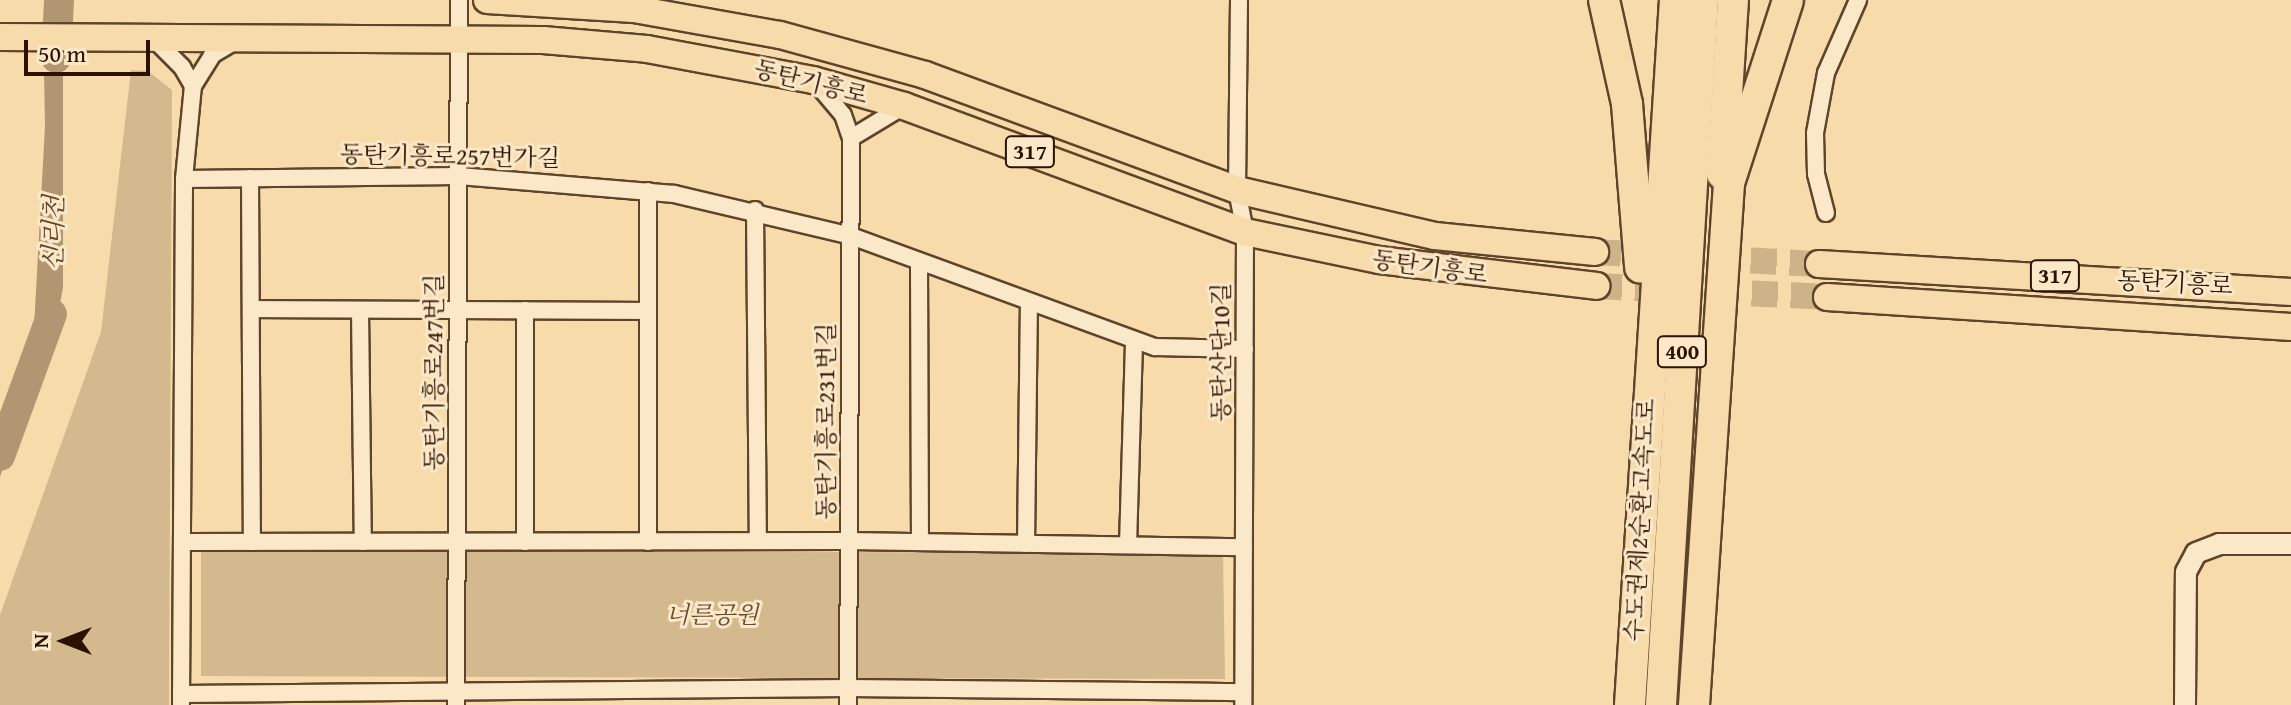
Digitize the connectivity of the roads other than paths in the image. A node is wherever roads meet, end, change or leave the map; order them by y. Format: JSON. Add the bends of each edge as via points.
{"nodes":[{"id":1,"x":459,"y":0,"type":"edge"},
{"id":2,"x":487,"y":0,"type":"edge"},
{"id":3,"x":1239,"y":0,"type":"edge"},
{"id":4,"x":1604,"y":0,"type":"edge"},
{"id":5,"x":1675,"y":0,"type":"edge"},
{"id":6,"x":1703,"y":0,"type":"edge"},
{"id":7,"x":1733,"y":0,"type":"edge"},
{"id":8,"x":1788,"y":0,"type":"edge"},
{"id":9,"x":1858,"y":0,"type":"edge"},
{"id":10,"x":0,"y":37,"type":"edge"},
{"id":11,"x":140,"y":37,"type":"junction"},
{"id":12,"x":240,"y":38,"type":"junction"},
{"id":13,"x":460,"y":39,"type":"junction"},
{"id":14,"x":813,"y":80,"type":"junction"},
{"id":15,"x":193,"y":86,"type":"junction"},
{"id":16,"x":904,"y":106,"type":"junction"},
{"id":17,"x":851,"y":138,"type":"junction"},
{"id":18,"x":459,"y":176,"type":"junction"},
{"id":19,"x":250,"y":178,"type":"junction"},
{"id":20,"x":184,"y":179,"type":"junction"},
{"id":21,"x":1237,"y":190,"type":"junction"},
{"id":22,"x":648,"y":191,"type":"junction"},
{"id":23,"x":755,"y":210,"type":"junction"},
{"id":24,"x":1826,"y":213,"type":"dead end"},
{"id":25,"x":1245,"y":232,"type":"junction"},
{"id":26,"x":851,"y":236,"type":"junction"},
{"id":27,"x":1595,"y":252,"type":"tunnel mouth"},
{"id":28,"x":919,"y":262,"type":"junction"},
{"id":29,"x":1819,"y":264,"type":"tunnel mouth"},
{"id":30,"x":1720,"y":280,"type":"junction"},
{"id":31,"x":1596,"y":286,"type":"tunnel mouth"},
{"id":32,"x":2291,"y":292,"type":"edge"},
{"id":33,"x":1827,"y":297,"type":"tunnel mouth"},
{"id":34,"x":1029,"y":303,"type":"junction"},
{"id":35,"x":251,"y":309,"type":"junction"},
{"id":36,"x":360,"y":310,"type":"junction"},
{"id":37,"x":458,"y":310,"type":"junction"},
{"id":38,"x":525,"y":310,"type":"junction"},
{"id":39,"x":648,"y":311,"type":"junction"},
{"id":40,"x":2291,"y":327,"type":"edge"},
{"id":41,"x":1134,"y":342,"type":"junction"},
{"id":42,"x":1245,"y":349,"type":"junction"},
{"id":43,"x":1644,"y":435,"type":"junction"},
{"id":44,"x":758,"y":541,"type":"junction"},
{"id":45,"x":849,"y":541,"type":"junction"},
{"id":46,"x":182,"y":542,"type":"junction"},
{"id":47,"x":252,"y":542,"type":"junction"},
{"id":48,"x":363,"y":542,"type":"junction"},
{"id":49,"x":457,"y":542,"type":"junction"},
{"id":50,"x":525,"y":542,"type":"junction"},
{"id":51,"x":648,"y":542,"type":"junction"},
{"id":52,"x":920,"y":542,"type":"junction"},
{"id":53,"x":1026,"y":544,"type":"junction"},
{"id":54,"x":2291,"y":544,"type":"edge"},
{"id":55,"x":1128,"y":545,"type":"junction"},
{"id":56,"x":1244,"y":547,"type":"junction"},
{"id":57,"x":848,"y":696,"type":"edge"},
{"id":58,"x":764,"y":697,"type":"edge"},
{"id":59,"x":924,"y":697,"type":"edge"},
{"id":60,"x":532,"y":698,"type":"edge"},
{"id":61,"x":1044,"y":698,"type":"edge"},
{"id":62,"x":1164,"y":698,"type":"edge"},
{"id":63,"x":1243,"y":698,"type":"edge"},
{"id":64,"x":250,"y":699,"type":"edge"},
{"id":65,"x":364,"y":699,"type":"edge"},
{"id":66,"x":456,"y":699,"type":"edge"},
{"id":67,"x":181,"y":700,"type":"edge"},
{"id":68,"x":1630,"y":705,"type":"edge"},
{"id":69,"x":1661,"y":705,"type":"edge"},
{"id":70,"x":1694,"y":705,"type":"edge"},
{"id":71,"x":2185,"y":705,"type":"edge"}],
"edges":[{"from":1,"to":13,"type":"street","name":"동탄기흥로247번길"},
{"from":2,"to":21,"type":"main road","name":"동탄기흥로","number":"317","via":[[706,20],[853,53]]},
{"from":3,"to":21,"type":"street","name":"동탄산단10길"},
{"from":4,"to":43,"type":"highway","via":[[1627,104],[1636,193]]},
{"from":5,"to":43,"type":"highway","name":"수도권제2순환고속도로","number":"400"},
{"from":6,"to":69,"type":"highway","name":"수도권제2순환고속도로","number":"400"},
{"from":7,"to":30,"type":"highway","via":[[1723,105]]},
{"from":8,"to":30,"type":"highway","via":[[1729,183]]},
{"from":9,"to":24,"type":"street","via":[[1826,73],[1815,133],[1816,174]]},
{"from":10,"to":11,"type":"main road","name":"동탄기흥로","number":"317"},
{"from":11,"to":12,"type":"main road","name":"동탄기흥로","number":"317"},
{"from":11,"to":15,"type":"street","via":[[177,60]]},
{"from":12,"to":13,"type":"main road","name":"동탄기흥로","number":"317"},
{"from":12,"to":15,"type":"street","via":[[212,55]]},
{"from":13,"to":14,"type":"main road","name":"동탄기흥로","number":"317","via":[[647,49]]},
{"from":13,"to":18,"type":"street","name":"동탄기흥로247번길"},
{"from":14,"to":16,"type":"main road","name":"동탄기흥로","number":"317"},
{"from":14,"to":17,"type":"street","via":[[843,115]]},
{"from":15,"to":20,"type":"street"},
{"from":16,"to":17,"type":"street"},
{"from":16,"to":25,"type":"main road","name":"동탄기흥로","number":"317"},
{"from":17,"to":26,"type":"street","name":"동탄기흥로231번길"},
{"from":18,"to":19,"type":"street","name":"동탄기흥로257번가길"},
{"from":18,"to":22,"type":"street","name":"동탄기흥로257번가길"},
{"from":18,"to":37,"type":"street","name":"동탄기흥로247번길"},
{"from":19,"to":20,"type":"street","name":"동탄기흥로257번가길"},
{"from":19,"to":35,"type":"street"},
{"from":20,"to":46,"type":"street"},
{"from":21,"to":25,"type":"street","name":"동탄산단10길"},
{"from":21,"to":27,"type":"main road","name":"동탄기흥로","number":"317","via":[[1435,236]]},
{"from":22,"to":23,"type":"street","name":"동탄기흥로257번가길"},
{"from":22,"to":39,"type":"street"},
{"from":23,"to":26,"type":"street","name":"동탄기흥로257번가길"},
{"from":23,"to":44,"type":"street"},
{"from":25,"to":31,"type":"main road","name":"동탄기흥로","number":"317","via":[[1379,260]]},
{"from":25,"to":42,"type":"street","name":"동탄산단10길"},
{"from":26,"to":28,"type":"street","name":"동탄기흥로257번가길"},
{"from":26,"to":45,"type":"street","name":"동탄기흥로231번길"},
{"from":28,"to":34,"type":"street","name":"동탄기흥로257번가길"},
{"from":28,"to":52,"type":"street"},
{"from":29,"to":32,"type":"main road","name":"동탄기흥로","number":"317"},
{"from":30,"to":70,"type":"highway"},
{"from":33,"to":40,"type":"main road","name":"동탄기흥로","number":"317"},
{"from":34,"to":41,"type":"street","name":"동탄기흥로257번가길"},
{"from":34,"to":53,"type":"street"},
{"from":35,"to":36,"type":"street"},
{"from":35,"to":47,"type":"street"},
{"from":36,"to":37,"type":"street"},
{"from":36,"to":48,"type":"street"},
{"from":37,"to":38,"type":"street"},
{"from":37,"to":49,"type":"street","name":"동탄기흥로247번길"},
{"from":38,"to":39,"type":"street"},
{"from":38,"to":50,"type":"street"},
{"from":39,"to":51,"type":"street"},
{"from":41,"to":42,"type":"street","name":"동탄기흥로257번가길"},
{"from":41,"to":55,"type":"street"},
{"from":42,"to":56,"type":"street","name":"동탄산단10길"},
{"from":43,"to":68,"type":"highway","name":"수도권제2순환고속도로","number":"400"},
{"from":44,"to":45,"type":"street"},
{"from":44,"to":51,"type":"street"},
{"from":45,"to":52,"type":"street"},
{"from":45,"to":57,"type":"street","name":"동탄기흥로231번길"},
{"from":46,"to":47,"type":"street"},
{"from":46,"to":67,"type":"street"},
{"from":47,"to":48,"type":"street"},
{"from":48,"to":49,"type":"street"},
{"from":49,"to":50,"type":"street"},
{"from":49,"to":66,"type":"street","name":"동탄기흥로247번길"},
{"from":50,"to":51,"type":"street"},
{"from":52,"to":53,"type":"street"},
{"from":53,"to":55,"type":"street"},
{"from":54,"to":71,"type":"street","via":[[2219,544],[2196,553],[2186,572]]},
{"from":55,"to":56,"type":"street"},
{"from":56,"to":63,"type":"street","name":"동탄산단10길"},
{"from":57,"to":58,"type":"street"},
{"from":57,"to":59,"type":"street"},
{"from":58,"to":60,"type":"street"},
{"from":59,"to":61,"type":"street"},
{"from":60,"to":66,"type":"street"},
{"from":61,"to":62,"type":"street"},
{"from":62,"to":63,"type":"street"},
{"from":64,"to":65,"type":"street"},
{"from":64,"to":67,"type":"street"},
{"from":65,"to":66,"type":"street"}]}
